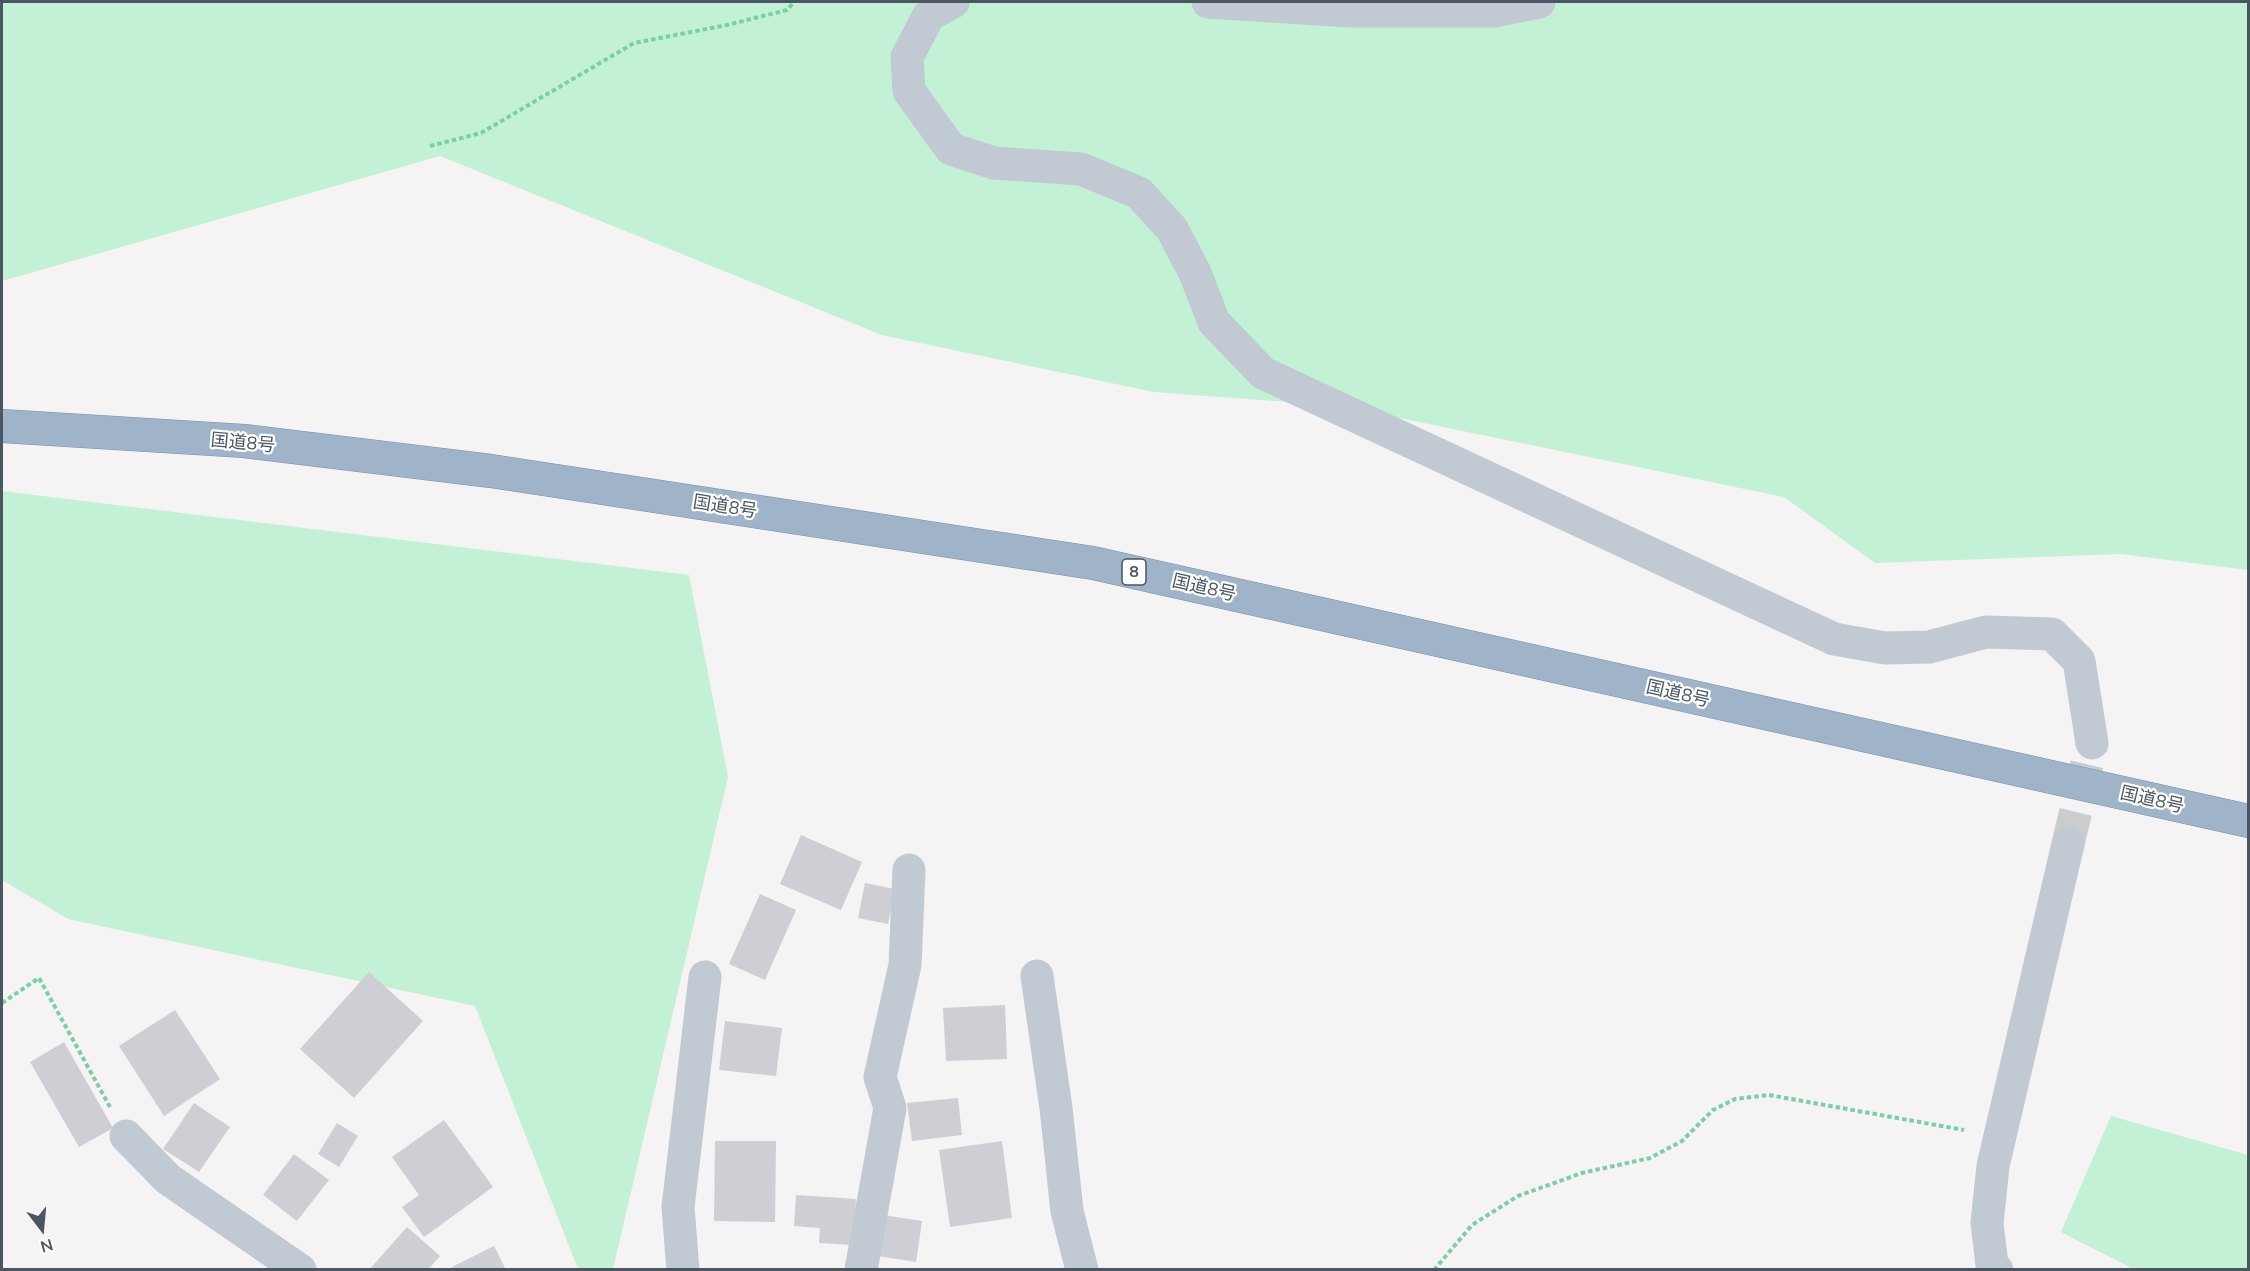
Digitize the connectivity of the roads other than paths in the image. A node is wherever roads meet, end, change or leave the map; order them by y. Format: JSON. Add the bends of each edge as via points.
{"nodes":[{"id":1,"x":953,"y":2,"type":"edge"},
{"id":2,"x":1208,"y":2,"type":"edge"},
{"id":3,"x":1539,"y":2,"type":"edge"},
{"id":4,"x":2,"y":426,"type":"edge"},
{"id":5,"x":2092,"y":743,"type":"tunnel mouth"},
{"id":6,"x":2248,"y":821,"type":"edge"},
{"id":7,"x":2068,"y":844,"type":"tunnel mouth"},
{"id":8,"x":909,"y":870,"type":"dead end"},
{"id":9,"x":1037,"y":976,"type":"dead end"},
{"id":10,"x":705,"y":978,"type":"dead end"},
{"id":11,"x":126,"y":1136,"type":"road end"},
{"id":12,"x":300,"y":1269,"type":"edge"},
{"id":13,"x":683,"y":1269,"type":"edge"},
{"id":14,"x":861,"y":1269,"type":"edge"},
{"id":15,"x":1082,"y":1269,"type":"edge"},
{"id":16,"x":1996,"y":1269,"type":"edge"}],
"edges":[{"from":1,"to":5,"type":"street","via":[[929,15],[907,57],[909,91],[951,149],[994,163],[1081,169],[1139,193],[1172,229],[1214,322],[1263,373],[1834,639],[1885,648],[1929,647],[1986,632],[2052,634],[2079,661]]},
{"from":2,"to":3,"type":"street","via":[[1350,11],[1494,11]]},
{"from":4,"to":6,"type":"highway","name":"国道8号","number":"8","via":[[244,441],[490,471],[1093,563]]},
{"from":7,"to":16,"type":"street","via":[[1993,1166],[1987,1222],[1992,1265]]},
{"from":8,"to":14,"type":"street","via":[[905,965],[880,1077],[890,1108]]},
{"from":9,"to":15,"type":"street","via":[[1067,1211]]},
{"from":10,"to":13,"type":"street","via":[[678,1207]]},
{"from":11,"to":12,"type":"street","via":[[168,1179]]}]}
